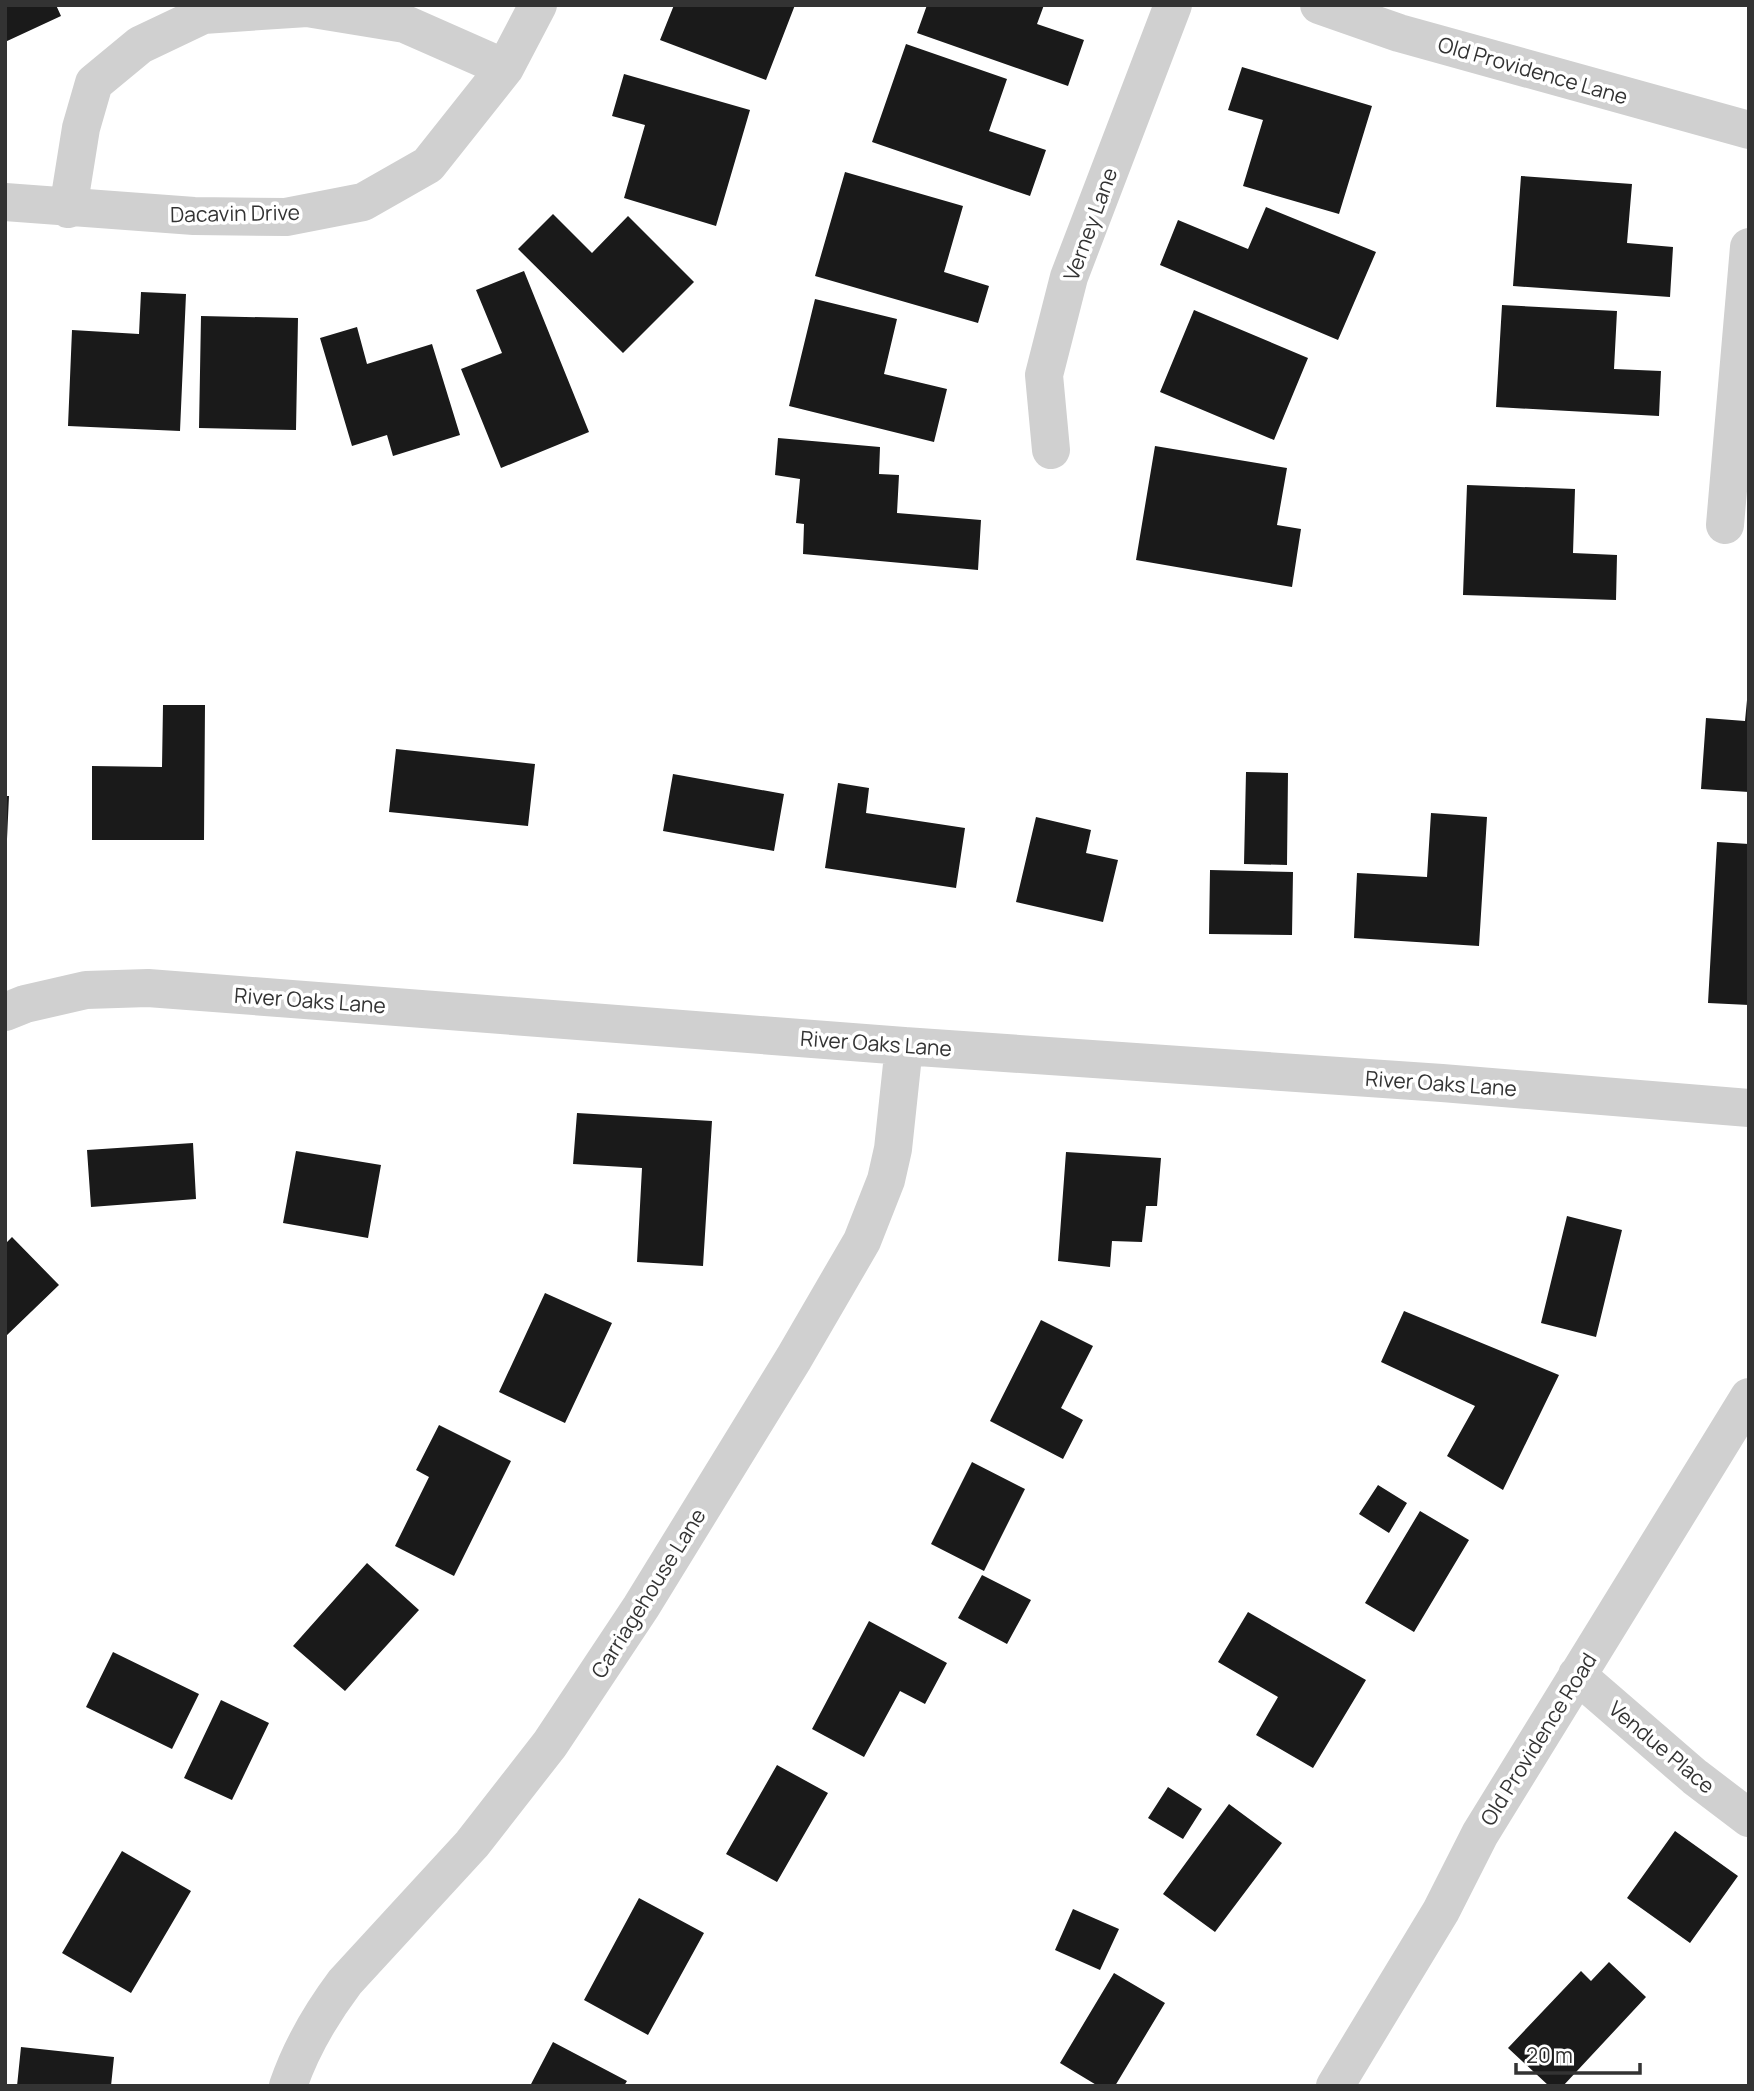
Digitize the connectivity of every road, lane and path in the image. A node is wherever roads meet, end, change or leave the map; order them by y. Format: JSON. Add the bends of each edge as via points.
{"nodes":[{"id":1,"x":538,"y":5,"type":"edge"},
{"id":2,"x":1173,"y":5,"type":"edge"},
{"id":3,"x":1319,"y":5,"type":"edge"},
{"id":4,"x":1385,"y":16,"type":"edge"},
{"id":5,"x":505,"y":68,"type":"junction"},
{"id":6,"x":1749,"y":130,"type":"edge"},
{"id":7,"x":5,"y":202,"type":"edge"},
{"id":8,"x":68,"y":209,"type":"junction"},
{"id":9,"x":1749,"y":247,"type":"edge"},
{"id":10,"x":1051,"y":450,"type":"dead end"},
{"id":11,"x":1725,"y":525,"type":"dead end"},
{"id":12,"x":5,"y":1012,"type":"edge"},
{"id":13,"x":904,"y":1046,"type":"junction"},
{"id":14,"x":1749,"y":1108,"type":"edge"},
{"id":15,"x":1749,"y":1398,"type":"edge"},
{"id":16,"x":1577,"y":1675,"type":"junction"},
{"id":17,"x":1749,"y":1818,"type":"edge"},
{"id":18,"x":288,"y":2086,"type":"edge"},
{"id":19,"x":1335,"y":2086,"type":"edge"}],
"edges":[{"from":1,"to":5,"type":"street","name":"Dacavin Drive"},
{"from":2,"to":10,"type":"street","name":"Verney Lane","via":[[1069,277],[1044,375]]},
{"from":3,"to":4,"type":"street","name":"Old Providence Lane"},
{"from":4,"to":6,"type":"street","name":"Old Providence Lane"},
{"from":5,"to":8,"type":"street","name":"Dacavin Drive","via":[[428,165],[363,202],[286,217]]},
{"from":5,"to":8,"type":"street","via":[[405,24],[307,8],[203,15],[140,46],[94,83],[81,128]]},
{"from":7,"to":8,"type":"street","name":"Dacavin Drive"},
{"from":9,"to":11,"type":"street"},
{"from":12,"to":13,"type":"street","name":"River Oaks Lane","via":[[86,990],[148,988]]},
{"from":13,"to":14,"type":"street","name":"River Oaks Lane"},
{"from":13,"to":18,"type":"street","name":"Carriagehouse Lane","via":[[886,1180],[862,1241],[794,1358],[641,1607],[550,1744],[472,1844],[333,1998],[298,2058]]},
{"from":15,"to":16,"type":"street","name":"Old Providence Road"},
{"from":16,"to":17,"type":"street","name":"Vendue Place"},
{"from":16,"to":19,"type":"street","name":"Old Providence Road"}]}
